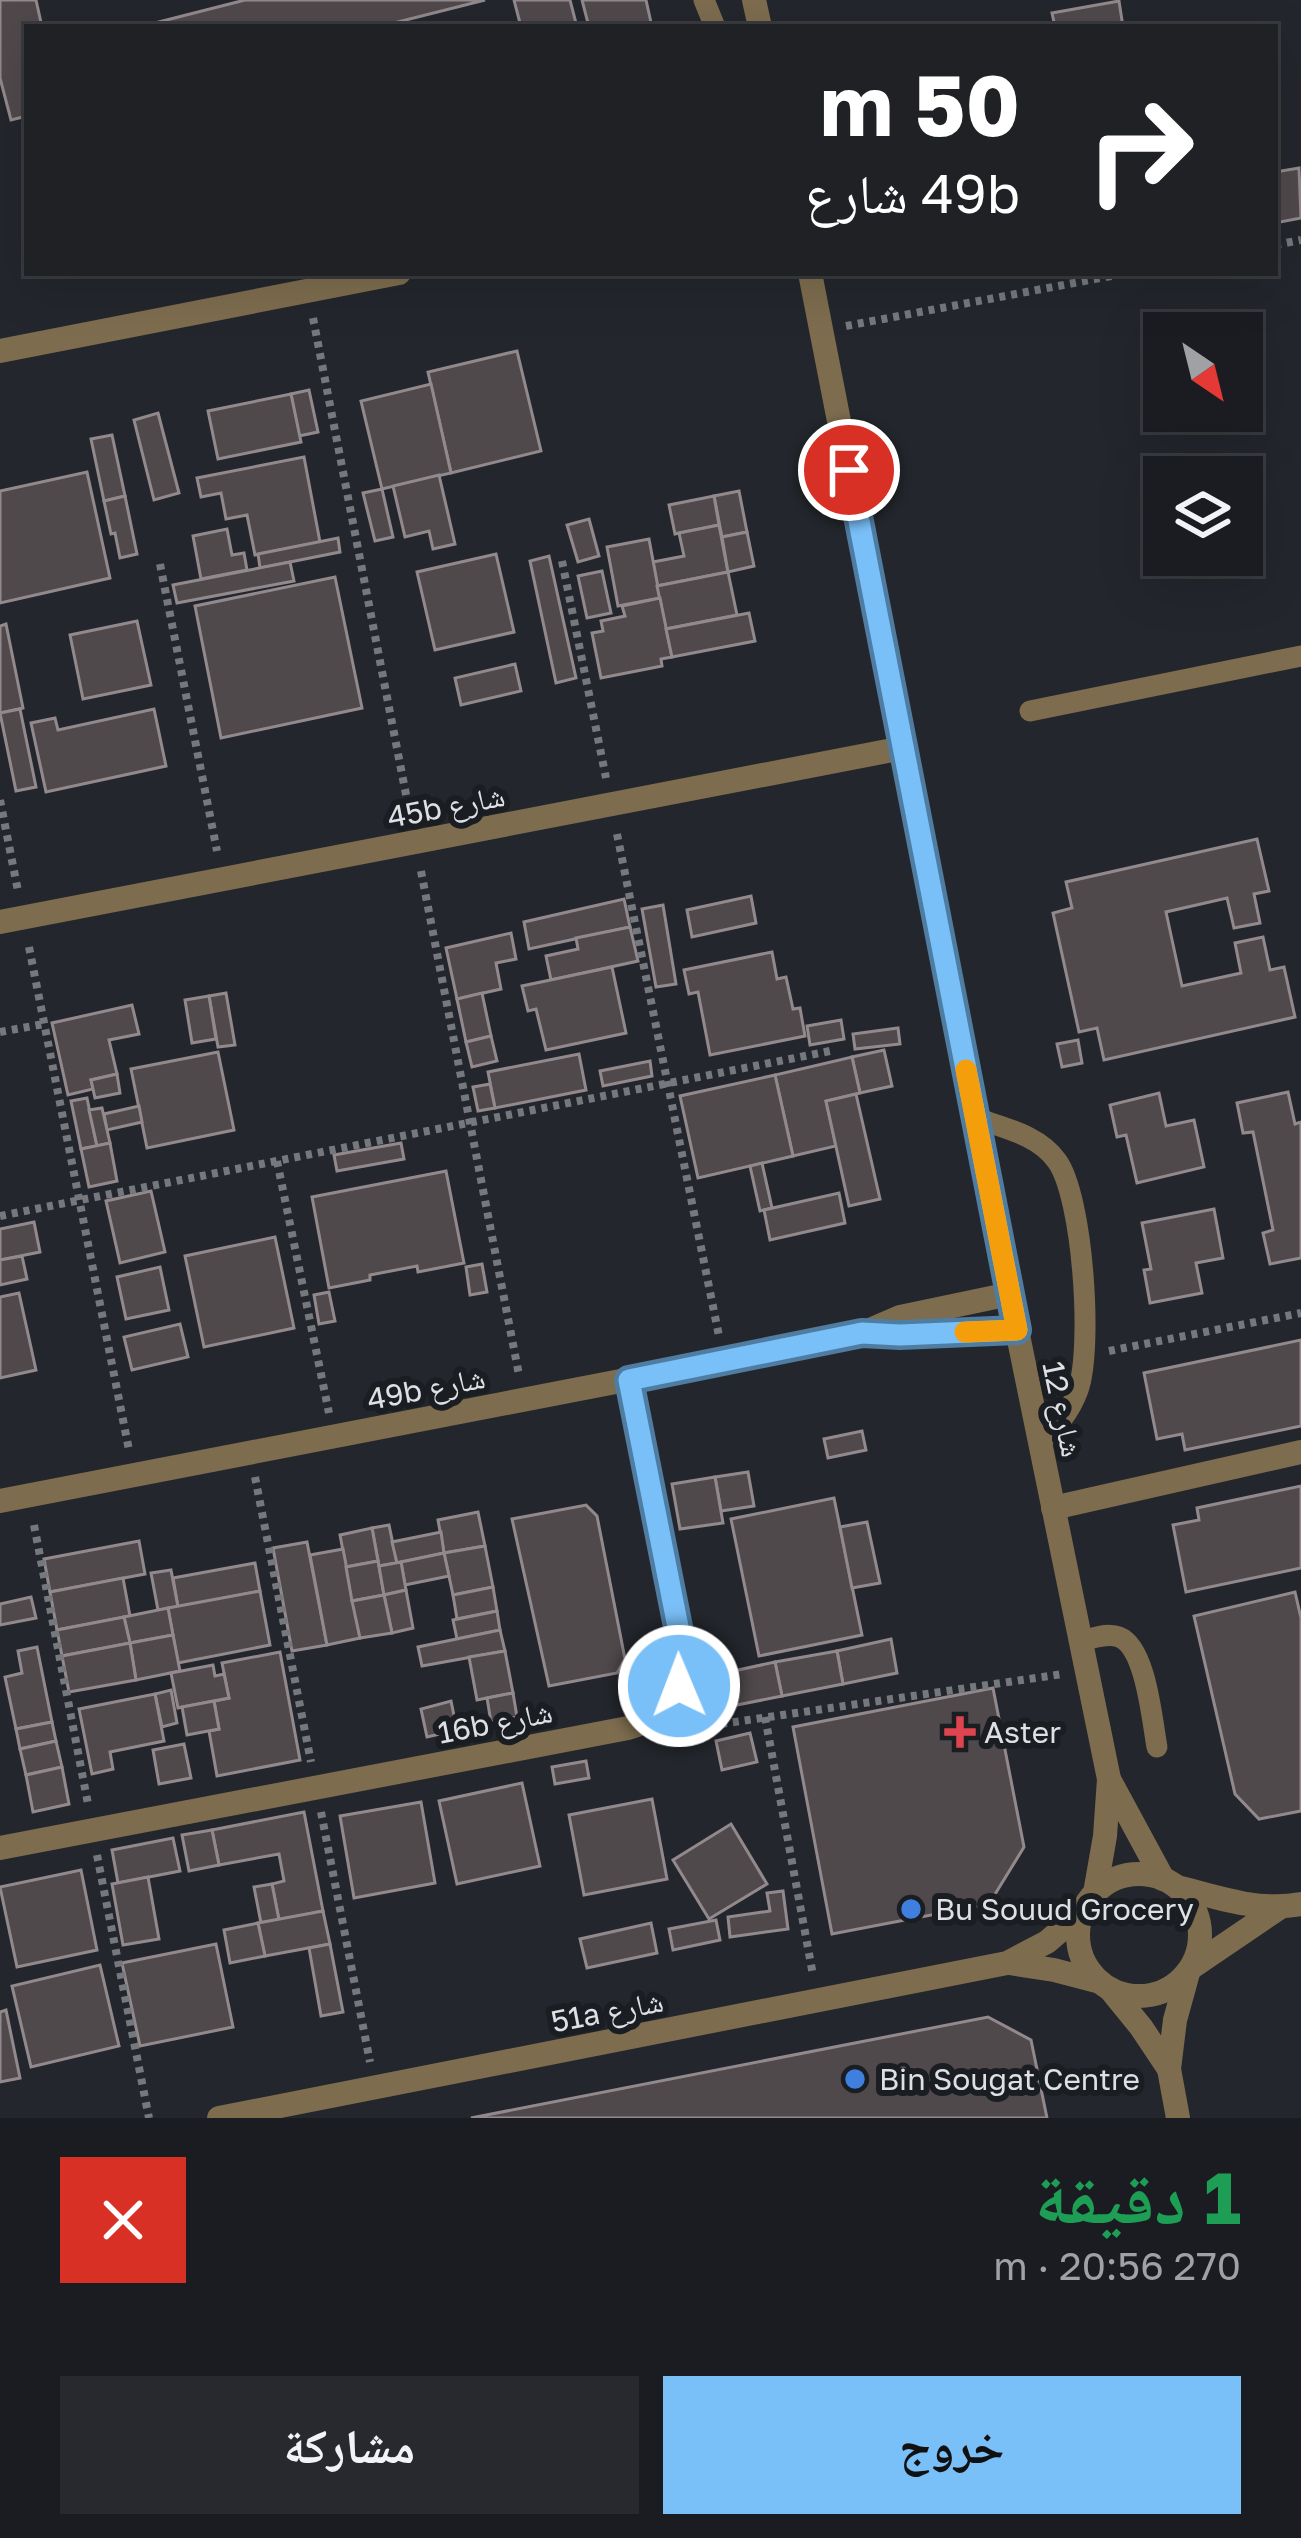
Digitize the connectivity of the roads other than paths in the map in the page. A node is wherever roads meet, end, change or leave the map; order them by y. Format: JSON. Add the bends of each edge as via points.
{"nodes":[{"id":1,"x":384,"y":276,"type":"edge"},
{"id":2,"x":811,"y":276,"type":"edge"},
{"id":3,"x":0,"y":351,"type":"edge"},
{"id":4,"x":1301,"y":656,"type":"edge"},
{"id":5,"x":1030,"y":711,"type":"dead end"},
{"id":6,"x":903,"y":748,"type":"junction"},
{"id":7,"x":12,"y":920,"type":"edge"},
{"id":8,"x":976,"y":1118,"type":"junction"},
{"id":9,"x":1010,"y":1294,"type":"junction"},
{"id":10,"x":1017,"y":1330,"type":"junction"},
{"id":11,"x":862,"y":1333,"type":"junction"},
{"id":12,"x":629,"y":1380,"type":"junction"},
{"id":13,"x":1040,"y":1442,"type":"junction"},
{"id":14,"x":1301,"y":1452,"type":"edge"},
{"id":15,"x":0,"y":1501,"type":"edge"},
{"id":16,"x":1053,"y":1508,"type":"junction"},
{"id":17,"x":1080,"y":1642,"type":"junction"},
{"id":18,"x":1157,"y":1747,"type":"dead end"},
{"id":19,"x":1109,"y":1779,"type":"junction"},
{"id":20,"x":0,"y":1848,"type":"edge"},
{"id":21,"x":1171,"y":1883,"type":"junction"},
{"id":22,"x":1089,"y":1903,"type":"junction"},
{"id":23,"x":1290,"y":1906,"type":"edge"},
{"id":24,"x":1007,"y":1963,"type":"junction"},
{"id":25,"x":1189,"y":1970,"type":"junction"},
{"id":26,"x":1105,"y":1986,"type":"junction"},
{"id":27,"x":1169,"y":2069,"type":"junction"},
{"id":28,"x":219,"y":2118,"type":"edge"},
{"id":29,"x":1178,"y":2118,"type":"edge"}],
"edges":[{"from":1,"to":3,"type":"street"},
{"from":2,"to":6,"type":"street","name":"شارع 12"},
{"from":4,"to":5,"type":"lane"},
{"from":6,"to":7,"type":"street","name":"45b شارع"},
{"from":6,"to":8,"type":"street","name":"شارع 12"},
{"from":8,"to":9,"type":"street","name":"شارع 12"},
{"from":8,"to":13,"type":"lane","via":[[1027,1136],[1056,1159],[1079,1240],[1080,1385]]},
{"from":9,"to":10,"type":"street","name":"شارع 12"},
{"from":9,"to":11,"type":"street","name":"49b شارع"},
{"from":10,"to":11,"type":"street","name":"49b شارع"},
{"from":10,"to":13,"type":"street","name":"شارع 12"},
{"from":11,"to":12,"type":"street","name":"49b شارع"},
{"from":12,"to":15,"type":"street","name":"49b شارع"},
{"from":12,"to":20,"type":"street","name":"16b شارع","via":[[683,1666],[679,1686],[655,1717]]},
{"from":13,"to":16,"type":"street","name":"شارع 12"},
{"from":14,"to":16,"type":"street"},
{"from":16,"to":17,"type":"street","name":"شارع 12"},
{"from":17,"to":18,"type":"lane","via":[[1110,1635],[1136,1651]]},
{"from":17,"to":19,"type":"street","name":"شارع 12"},
{"from":19,"to":21,"type":"street","name":"شارع 12"},
{"from":19,"to":22,"type":"street","name":"شارع 12"},
{"from":21,"to":22,"type":"street","via":[[1134,1874],[1107,1884]]},
{"from":21,"to":23,"type":"street"},
{"from":21,"to":25,"type":"street","via":[[1200,1925]]},
{"from":22,"to":24,"type":"street","name":"51a شارع","via":[[1047,1942]]},
{"from":22,"to":26,"type":"street","via":[[1078,1943]]},
{"from":23,"to":25,"type":"street"},
{"from":24,"to":26,"type":"street","name":"51a شارع"},
{"from":24,"to":28,"type":"street","name":"51a شارع"},
{"from":25,"to":26,"type":"street","via":[[1160,1993],[1126,1995]]},
{"from":25,"to":27,"type":"street"},
{"from":26,"to":27,"type":"street"},
{"from":27,"to":29,"type":"street"}]}
